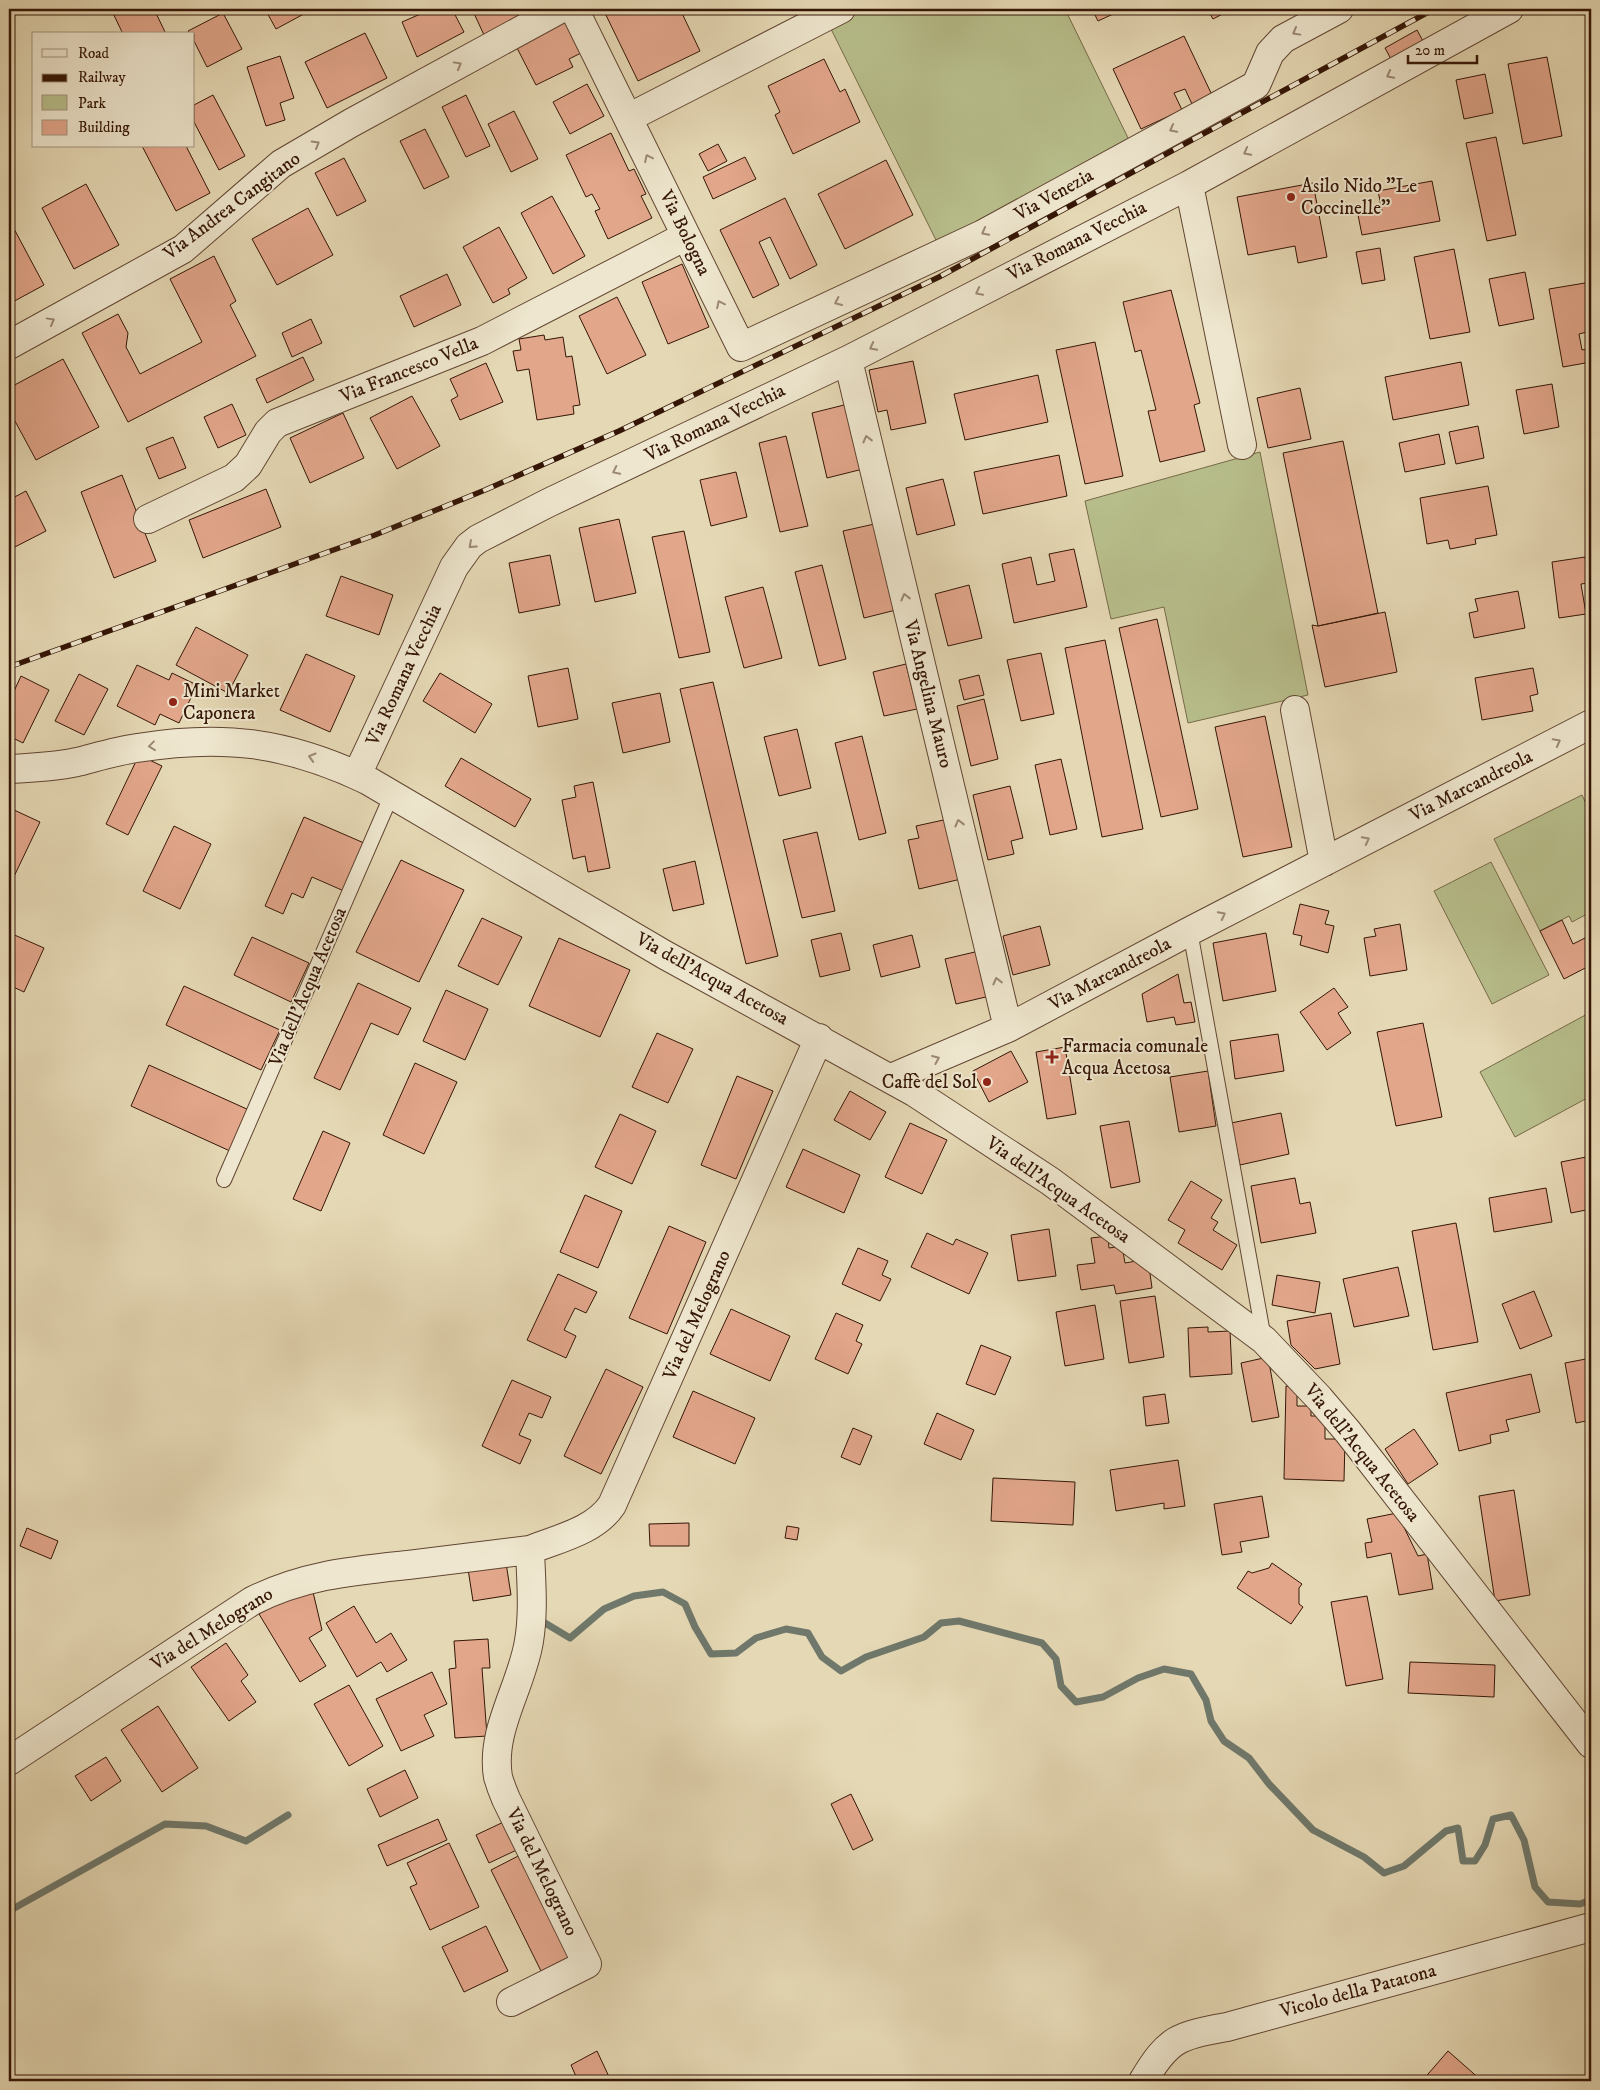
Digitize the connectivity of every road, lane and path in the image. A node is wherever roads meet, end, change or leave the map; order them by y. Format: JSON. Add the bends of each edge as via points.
{"nodes":[{"id":1,"x":560,"y":9,"type":"edge"},
{"id":2,"x":574,"y":9,"type":"edge"},
{"id":3,"x":840,"y":9,"type":"edge"},
{"id":4,"x":1339,"y":9,"type":"edge"},
{"id":5,"x":1509,"y":9,"type":"edge"},
{"id":6,"x":628,"y":118,"type":"junction"},
{"id":7,"x":1189,"y":185,"type":"junction"},
{"id":8,"x":686,"y":236,"type":"junction"},
{"id":9,"x":9,"y":345,"type":"edge"},
{"id":10,"x":741,"y":347,"type":"joint"},
{"id":11,"x":848,"y":360,"type":"junction"},
{"id":12,"x":1242,"y":445,"type":"dead end"},
{"id":13,"x":148,"y":519,"type":"dead end"},
{"id":14,"x":1295,"y":710,"type":"dead end"},
{"id":15,"x":1591,"y":724,"type":"edge"},
{"id":16,"x":9,"y":769,"type":"edge"},
{"id":17,"x":357,"y":775,"type":"junction"},
{"id":18,"x":392,"y":794,"type":"junction"},
{"id":19,"x":1324,"y":862,"type":"junction"},
{"id":20,"x":1190,"y":931,"type":"junction"},
{"id":21,"x":1008,"y":1028,"type":"junction"},
{"id":22,"x":819,"y":1038,"type":"junction"},
{"id":23,"x":891,"y":1078,"type":"junction"},
{"id":24,"x":224,"y":1180,"type":"dead end"},
{"id":25,"x":1264,"y":1340,"type":"junction"},
{"id":26,"x":530,"y":1550,"type":"junction"},
{"id":27,"x":1591,"y":1744,"type":"edge"},
{"id":28,"x":9,"y":1761,"type":"edge"},
{"id":29,"x":1591,"y":1927,"type":"edge"},
{"id":30,"x":511,"y":2002,"type":"dead end"},
{"id":31,"x":1143,"y":2081,"type":"edge"}],
"edges":[{"from":9,"to":1,"type":"street","name":"Via Andrea Cangitano","one_way":true,"via":[[183,249],[281,164]]},
{"from":2,"to":6,"type":"street","name":"Via Bologna"},
{"from":3,"to":6,"type":"street"},
{"from":4,"to":10,"type":"street","name":"Via Venezia","one_way":true,"via":[[1283,39],[1270,53],[1256,85],[983,234]]},
{"from":5,"to":7,"type":"street","name":"Via Romana Vecchia","one_way":true},
{"from":8,"to":6,"type":"street","name":"Via Bologna","one_way":true},
{"from":7,"to":11,"type":"street","name":"Via Romana Vecchia","one_way":true},
{"from":7,"to":12,"type":"street"},
{"from":10,"to":8,"type":"street","name":"Via Bologna","one_way":true},
{"from":8,"to":13,"type":"street","name":"Via Francesco Vella","via":[[482,341],[277,423],[248,465],[234,478]]},
{"from":11,"to":17,"type":"street","name":"Via Romana Vecchia","one_way":true,"via":[[532,511],[469,546],[454,568]]},
{"from":21,"to":11,"type":"street","name":"Via Angelina Mauro","one_way":true},
{"from":14,"to":19,"type":"street"},
{"from":19,"to":15,"type":"street","name":"Via Marcandreola","one_way":true},
{"from":17,"to":16,"type":"street","name":"Via dell'Acqua Acetosa","one_way":true,"via":[[322,760],[286,750],[227,741],[136,748],[40,768]]},
{"from":17,"to":18,"type":"street","name":"Via dell'Acqua Acetosa"},
{"from":18,"to":22,"type":"street","name":"Via dell'Acqua Acetosa","via":[[665,955]]},
{"from":18,"to":24,"type":"lane","name":"Via dell'Acqua Acetosa"},
{"from":20,"to":19,"type":"street","name":"Via Marcandreola","one_way":true},
{"from":20,"to":21,"type":"street","name":"Via Marcandreola"},
{"from":20,"to":25,"type":"lane"},
{"from":23,"to":21,"type":"street","name":"Via Marcandreola","one_way":true},
{"from":22,"to":23,"type":"street","name":"Via dell'Acqua Acetosa"},
{"from":22,"to":26,"type":"street","name":"Via del Melograno","via":[[612,1505],[591,1525]]},
{"from":23,"to":25,"type":"street","name":"Via dell'Acqua Acetosa","via":[[1050,1180]]},
{"from":25,"to":27,"type":"street","name":"Via dell'Acqua Acetosa","via":[[1348,1432]]},
{"from":26,"to":28,"type":"street","name":"Via del Melograno","via":[[335,1573],[274,1590],[252,1600]]},
{"from":26,"to":30,"type":"street","name":"Via del Melograno","via":[[532,1598],[529,1641],[500,1734],[499,1779],[587,1964]]},
{"from":29,"to":31,"type":"street","name":"Vicolo della Patatona","via":[[1245,2023],[1190,2034],[1164,2050]]}]}
